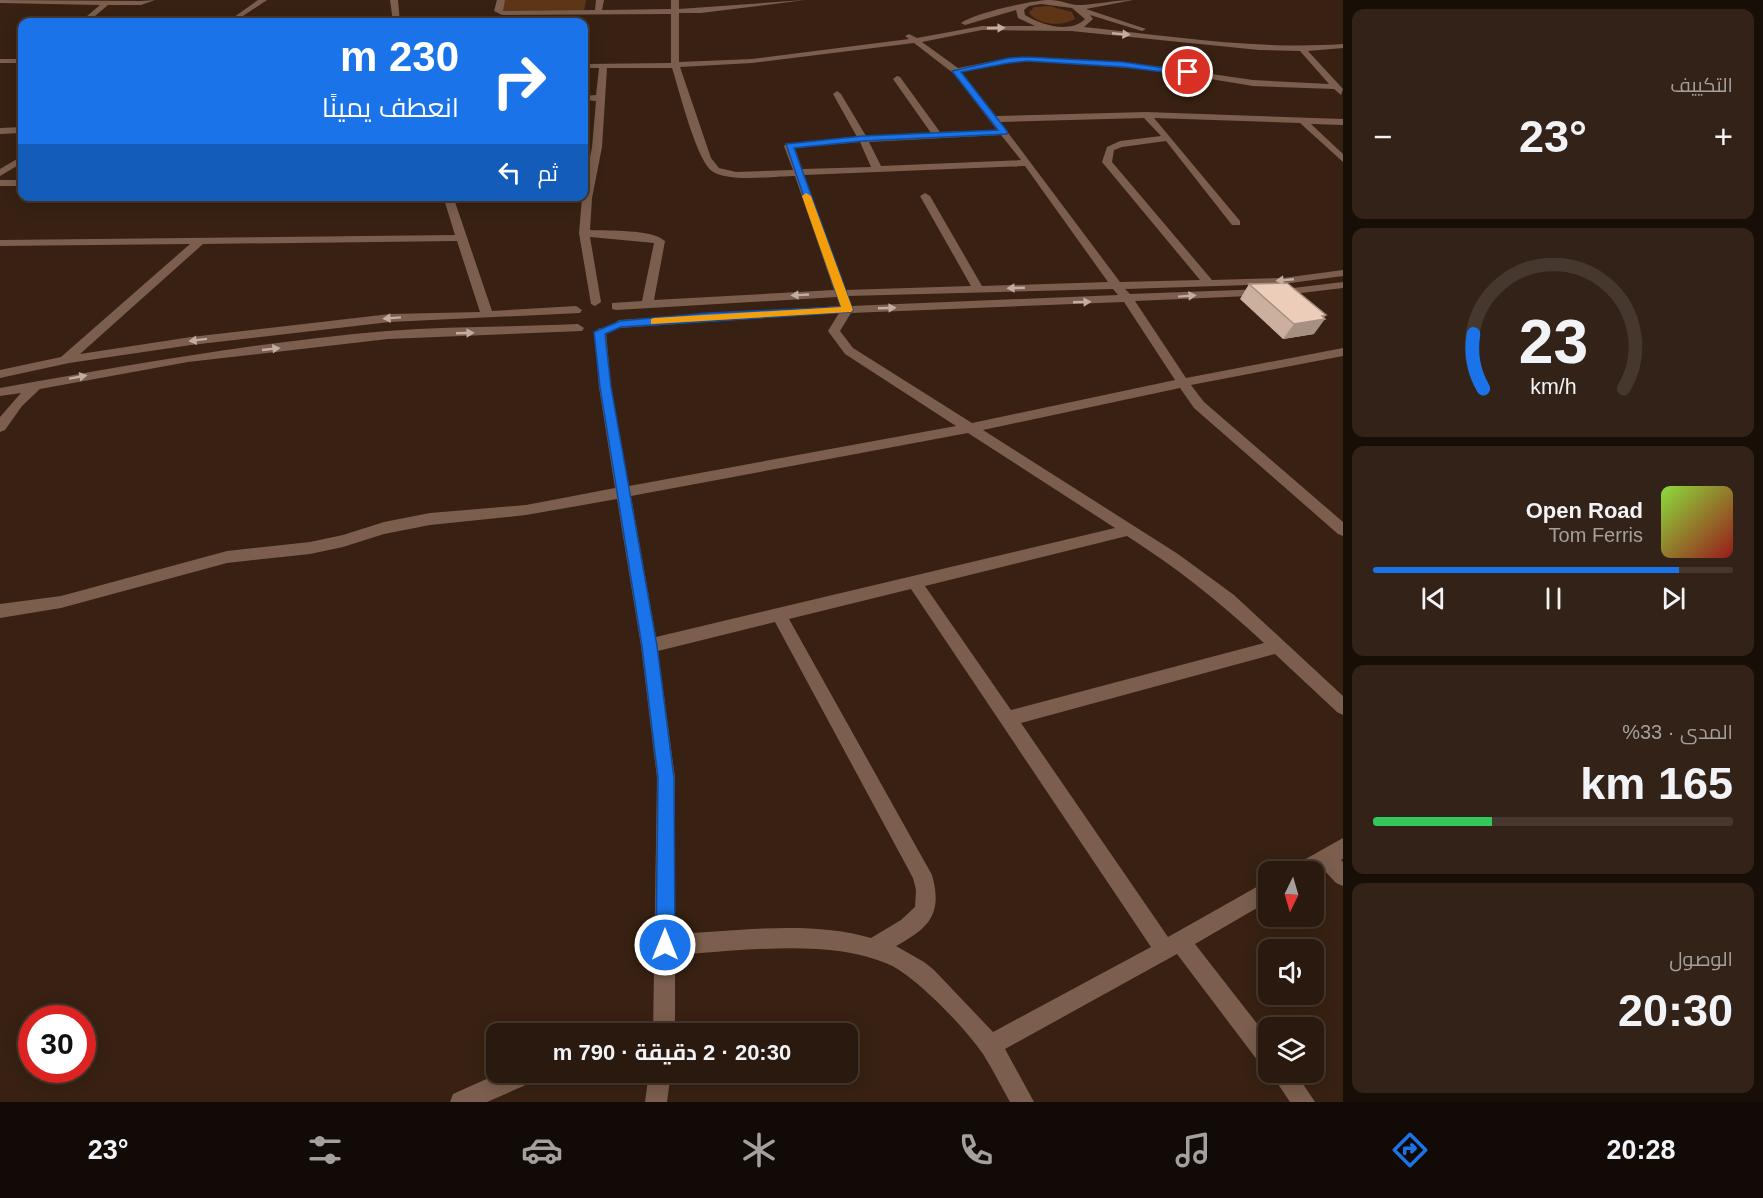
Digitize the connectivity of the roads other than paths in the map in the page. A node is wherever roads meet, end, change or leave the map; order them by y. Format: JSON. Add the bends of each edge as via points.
{"nodes":[{"id":1,"x":152,"y":0,"type":"edge"},
{"id":2,"x":263,"y":0,"type":"edge"},
{"id":3,"x":394,"y":0,"type":"edge"},
{"id":4,"x":501,"y":0,"type":"edge"},
{"id":5,"x":600,"y":0,"type":"edge"},
{"id":6,"x":675,"y":0,"type":"edge"},
{"id":7,"x":801,"y":0,"type":"edge"},
{"id":8,"x":1064,"y":0,"type":"edge"},
{"id":9,"x":1129,"y":0,"type":"edge"},
{"id":10,"x":0,"y":1,"type":"edge"},
{"id":11,"x":107,"y":2,"type":"edge"},
{"id":12,"x":768,"y":2,"type":"edge"},
{"id":13,"x":1103,"y":2,"type":"edge"},
{"id":14,"x":1026,"y":4,"type":"edge"},
{"id":15,"x":1077,"y":8,"type":"junction"},
{"id":16,"x":598,"y":12,"type":"junction"},
{"id":17,"x":675,"y":12,"type":"junction"},
{"id":18,"x":89,"y":18,"type":"edge"},
{"id":19,"x":236,"y":18,"type":"edge"},
{"id":20,"x":396,"y":18,"type":"edge"},
{"id":21,"x":1051,"y":28,"type":"junction"},
{"id":22,"x":1069,"y":28,"type":"junction"},
{"id":23,"x":912,"y":39,"type":"junction"},
{"id":24,"x":1174,"y":39,"type":"junction"},
{"id":25,"x":1343,"y":46,"type":"edge"},
{"id":26,"x":1302,"y":50,"type":"junction"},
{"id":27,"x":588,"y":59,"type":"edge"},
{"id":28,"x":0,"y":61,"type":"edge"},
{"id":29,"x":18,"y":61,"type":"edge"},
{"id":30,"x":675,"y":62,"type":"junction"},
{"id":31,"x":588,"y":66,"type":"edge"},
{"id":32,"x":603,"y":66,"type":"junction"},
{"id":33,"x":0,"y":68,"type":"edge"},
{"id":34,"x":18,"y":68,"type":"edge"},
{"id":35,"x":956,"y":71,"type":"junction"},
{"id":36,"x":897,"y":79,"type":"dead end"},
{"id":37,"x":1340,"y":91,"type":"edge"},
{"id":38,"x":837,"y":94,"type":"dead end"},
{"id":39,"x":588,"y":98,"type":"edge"},
{"id":40,"x":601,"y":98,"type":"junction"},
{"id":41,"x":1146,"y":115,"type":"junction"},
{"id":42,"x":994,"y":119,"type":"junction"},
{"id":43,"x":1303,"y":121,"type":"junction"},
{"id":44,"x":1343,"y":122,"type":"edge"},
{"id":45,"x":18,"y":130,"type":"edge"},
{"id":46,"x":0,"y":131,"type":"edge"},
{"id":47,"x":1004,"y":132,"type":"junction"},
{"id":48,"x":938,"y":136,"type":"junction"},
{"id":49,"x":1168,"y":138,"type":"junction"},
{"id":50,"x":863,"y":139,"type":"junction"},
{"id":51,"x":1330,"y":146,"type":"junction"},
{"id":52,"x":1343,"y":147,"type":"edge"},
{"id":53,"x":1343,"y":159,"type":"edge"},
{"id":54,"x":18,"y":162,"type":"edge"},
{"id":55,"x":1028,"y":163,"type":"junction"},
{"id":56,"x":878,"y":170,"type":"junction"},
{"id":57,"x":799,"y":172,"type":"junction"},
{"id":58,"x":0,"y":173,"type":"edge"},
{"id":59,"x":0,"y":183,"type":"edge"},
{"id":60,"x":18,"y":183,"type":"edge"},
{"id":61,"x":588,"y":189,"type":"edge"},
{"id":62,"x":925,"y":196,"type":"dead end"},
{"id":63,"x":450,"y":201,"type":"edge"},
{"id":64,"x":587,"y":201,"type":"edge"},
{"id":65,"x":1236,"y":223,"type":"dead end"},
{"id":66,"x":584,"y":233,"type":"junction"},
{"id":67,"x":462,"y":238,"type":"junction"},
{"id":68,"x":199,"y":242,"type":"junction"},
{"id":69,"x":0,"y":243,"type":"edge"},
{"id":70,"x":1343,"y":273,"type":"edge"},
{"id":71,"x":1209,"y":283,"type":"junction"},
{"id":72,"x":1116,"y":285,"type":"junction"},
{"id":73,"x":1343,"y":285,"type":"edge"},
{"id":74,"x":978,"y":289,"type":"junction"},
{"id":75,"x":841,"y":293,"type":"junction"},
{"id":76,"x":1129,"y":300,"type":"junction"},
{"id":77,"x":596,"y":302,"type":"junction"},
{"id":78,"x":648,"y":304,"type":"junction"},
{"id":79,"x":616,"y":306,"type":"junction"},
{"id":80,"x":576,"y":310,"type":"junction"},
{"id":81,"x":847,"y":310,"type":"junction"},
{"id":82,"x":488,"y":315,"type":"junction"},
{"id":83,"x":620,"y":324,"type":"junction"},
{"id":84,"x":578,"y":328,"type":"junction"},
{"id":85,"x":600,"y":332,"type":"junction"},
{"id":86,"x":1343,"y":352,"type":"edge"},
{"id":87,"x":65,"y":360,"type":"junction"},
{"id":88,"x":0,"y":374,"type":"edge"},
{"id":89,"x":1181,"y":383,"type":"junction"},
{"id":90,"x":39,"y":384,"type":"junction"},
{"id":91,"x":0,"y":392,"type":"edge"},
{"id":92,"x":0,"y":427,"type":"edge"},
{"id":93,"x":970,"y":428,"type":"junction"},
{"id":94,"x":625,"y":492,"type":"junction"},
{"id":95,"x":1130,"y":530,"type":"junction"},
{"id":96,"x":1343,"y":530,"type":"edge"},
{"id":97,"x":915,"y":583,"type":"junction"},
{"id":98,"x":0,"y":611,"type":"edge"},
{"id":99,"x":779,"y":615,"type":"junction"},
{"id":100,"x":649,"y":646,"type":"junction"},
{"id":101,"x":1280,"y":646,"type":"junction"},
{"id":102,"x":1343,"y":707,"type":"edge"},
{"id":103,"x":1008,"y":719,"type":"junction"},
{"id":104,"x":1343,"y":849,"type":"edge"},
{"id":105,"x":1325,"y":858,"type":"junction"},
{"id":106,"x":1320,"y":861,"type":"edge"},
{"id":107,"x":1343,"y":876,"type":"edge"},
{"id":108,"x":1258,"y":896,"type":"edge"},
{"id":109,"x":665,"y":945,"type":"junction"},
{"id":110,"x":1172,"y":946,"type":"junction"},
{"id":111,"x":874,"y":948,"type":"junction"},
{"id":112,"x":664,"y":1023,"type":"edge"},
{"id":113,"x":1258,"y":1044,"type":"edge"},
{"id":114,"x":990,"y":1045,"type":"junction"},
{"id":115,"x":504,"y":1083,"type":"edge"},
{"id":116,"x":659,"y":1083,"type":"edge"},
{"id":117,"x":1289,"y":1083,"type":"edge"},
{"id":118,"x":460,"y":1102,"type":"edge"},
{"id":119,"x":656,"y":1102,"type":"edge"},
{"id":120,"x":1023,"y":1102,"type":"edge"},
{"id":121,"x":1304,"y":1102,"type":"edge"}],
"edges":[{"from":1,"to":11,"type":"street"},
{"from":2,"to":19,"type":"street"},
{"from":3,"to":20,"type":"street"},
{"from":4,"to":16,"type":"street","via":[[498,10],[505,13]]},
{"from":5,"to":16,"type":"street"},
{"from":6,"to":17,"type":"street"},
{"from":7,"to":12,"type":"street"},
{"from":8,"to":15,"type":"street"},
{"from":9,"to":13,"type":"street"},
{"from":10,"to":11,"type":"street"},
{"from":11,"to":18,"type":"street"},
{"from":12,"to":17,"type":"street"},
{"from":13,"to":15,"type":"street"},
{"from":14,"to":15,"type":"street","via":[[1049,2]]},
{"from":14,"to":21,"type":"street","via":[[1019,13],[1026,20]]},
{"from":14,"to":23,"type":"street"},
{"from":15,"to":22,"type":"street","via":[[1089,19]]},
{"from":15,"to":24,"type":"street"},
{"from":16,"to":17,"type":"street"},
{"from":17,"to":30,"type":"street"},
{"from":21,"to":22,"type":"street"},
{"from":23,"to":21,"type":"street","one_way":true,"via":[[982,28]]},
{"from":22,"to":24,"type":"street","one_way":true},
{"from":23,"to":30,"type":"street","via":[[821,54]]},
{"from":23,"to":35,"type":"street"},
{"from":24,"to":26,"type":"street"},
{"from":25,"to":26,"type":"street"},
{"from":26,"to":37,"type":"street"},
{"from":27,"to":30,"type":"street"},
{"from":28,"to":29,"type":"street"},
{"from":30,"to":32,"type":"street"},
{"from":30,"to":57,"type":"street","via":[[709,165],[736,175]]},
{"from":31,"to":32,"type":"street"},
{"from":32,"to":40,"type":"street"},
{"from":33,"to":34,"type":"street"},
{"from":35,"to":37,"type":"street","via":[[1009,60],[1045,60],[1156,68]]},
{"from":35,"to":42,"type":"street"},
{"from":36,"to":48,"type":"street"},
{"from":38,"to":50,"type":"street"},
{"from":39,"to":40,"type":"street"},
{"from":40,"to":61,"type":"street"},
{"from":41,"to":42,"type":"street"},
{"from":41,"to":43,"type":"street"},
{"from":41,"to":49,"type":"street"},
{"from":42,"to":47,"type":"street"},
{"from":43,"to":44,"type":"street"},
{"from":43,"to":51,"type":"street"},
{"from":45,"to":46,"type":"street"},
{"from":47,"to":48,"type":"street"},
{"from":47,"to":55,"type":"street"},
{"from":48,"to":50,"type":"street"},
{"from":49,"to":65,"type":"street"},
{"from":49,"to":71,"type":"street","via":[[1120,144],[1110,149],[1107,162]]},
{"from":50,"to":56,"type":"street"},
{"from":50,"to":57,"type":"street","via":[[790,145]]},
{"from":51,"to":52,"type":"street"},
{"from":51,"to":53,"type":"street"},
{"from":54,"to":58,"type":"street"},
{"from":55,"to":56,"type":"street"},
{"from":55,"to":72,"type":"street"},
{"from":56,"to":57,"type":"street"},
{"from":57,"to":75,"type":"street"},
{"from":59,"to":60,"type":"street"},
{"from":62,"to":74,"type":"street"},
{"from":63,"to":67,"type":"street"},
{"from":64,"to":66,"type":"street"},
{"from":66,"to":77,"type":"street"},
{"from":66,"to":78,"type":"street","via":[[660,241]]},
{"from":67,"to":68,"type":"street"},
{"from":67,"to":82,"type":"street"},
{"from":68,"to":69,"type":"street"},
{"from":68,"to":87,"type":"street"},
{"from":70,"to":71,"type":"street","one_way":true,"via":[[1283,281]]},
{"from":71,"to":72,"type":"street"},
{"from":72,"to":74,"type":"street","one_way":true},
{"from":72,"to":76,"type":"street"},
{"from":76,"to":73,"type":"street","one_way":true},
{"from":74,"to":75,"type":"street"},
{"from":75,"to":78,"type":"street","one_way":true},
{"from":75,"to":81,"type":"street"},
{"from":81,"to":76,"type":"street","one_way":true},
{"from":76,"to":89,"type":"street"},
{"from":77,"to":79,"type":"street"},
{"from":77,"to":80,"type":"street"},
{"from":78,"to":79,"type":"street"},
{"from":79,"to":83,"type":"street","via":[[623,315]]},
{"from":80,"to":82,"type":"street"},
{"from":80,"to":84,"type":"street","via":[[572,319]]},
{"from":81,"to":83,"type":"street"},
{"from":81,"to":93,"type":"street","via":[[834,331],[849,351]]},
{"from":82,"to":87,"type":"street","one_way":true,"via":[[390,318]]},
{"from":83,"to":85,"type":"street"},
{"from":84,"to":85,"type":"street"},
{"from":90,"to":84,"type":"street","one_way":true,"via":[[188,358],[388,335]]},
{"from":85,"to":94,"type":"street","via":[[605,387]]},
{"from":86,"to":89,"type":"street"},
{"from":87,"to":88,"type":"street"},
{"from":87,"to":90,"type":"street"},
{"from":89,"to":93,"type":"street"},
{"from":89,"to":96,"type":"street","via":[[1221,426]]},
{"from":90,"to":91,"type":"street"},
{"from":90,"to":92,"type":"street","via":[[17,403]]},
{"from":93,"to":94,"type":"street"},
{"from":93,"to":95,"type":"street"},
{"from":94,"to":98,"type":"street","via":[[526,510],[430,519],[310,548],[227,557],[61,602]]},
{"from":94,"to":100,"type":"street"},
{"from":95,"to":97,"type":"street"},
{"from":95,"to":101,"type":"street","via":[[1228,600]]},
{"from":97,"to":99,"type":"street"},
{"from":97,"to":103,"type":"street"},
{"from":99,"to":100,"type":"street"},
{"from":99,"to":111,"type":"street","via":[[928,892],[928,905],[922,917]]},
{"from":100,"to":109,"type":"street","via":[[666,778]]},
{"from":101,"to":102,"type":"street"},
{"from":101,"to":103,"type":"street"},
{"from":103,"to":110,"type":"street"},
{"from":104,"to":105,"type":"street"},
{"from":105,"to":106,"type":"street"},
{"from":105,"to":107,"type":"street"},
{"from":108,"to":110,"type":"street"},
{"from":109,"to":111,"type":"street","via":[[803,939]]},
{"from":109,"to":112,"type":"street"},
{"from":110,"to":113,"type":"street"},
{"from":110,"to":114,"type":"street"},
{"from":111,"to":114,"type":"street","via":[[916,968]]},
{"from":114,"to":120,"type":"street"},
{"from":115,"to":118,"type":"street"},
{"from":116,"to":119,"type":"street"},
{"from":117,"to":121,"type":"street"}]}
